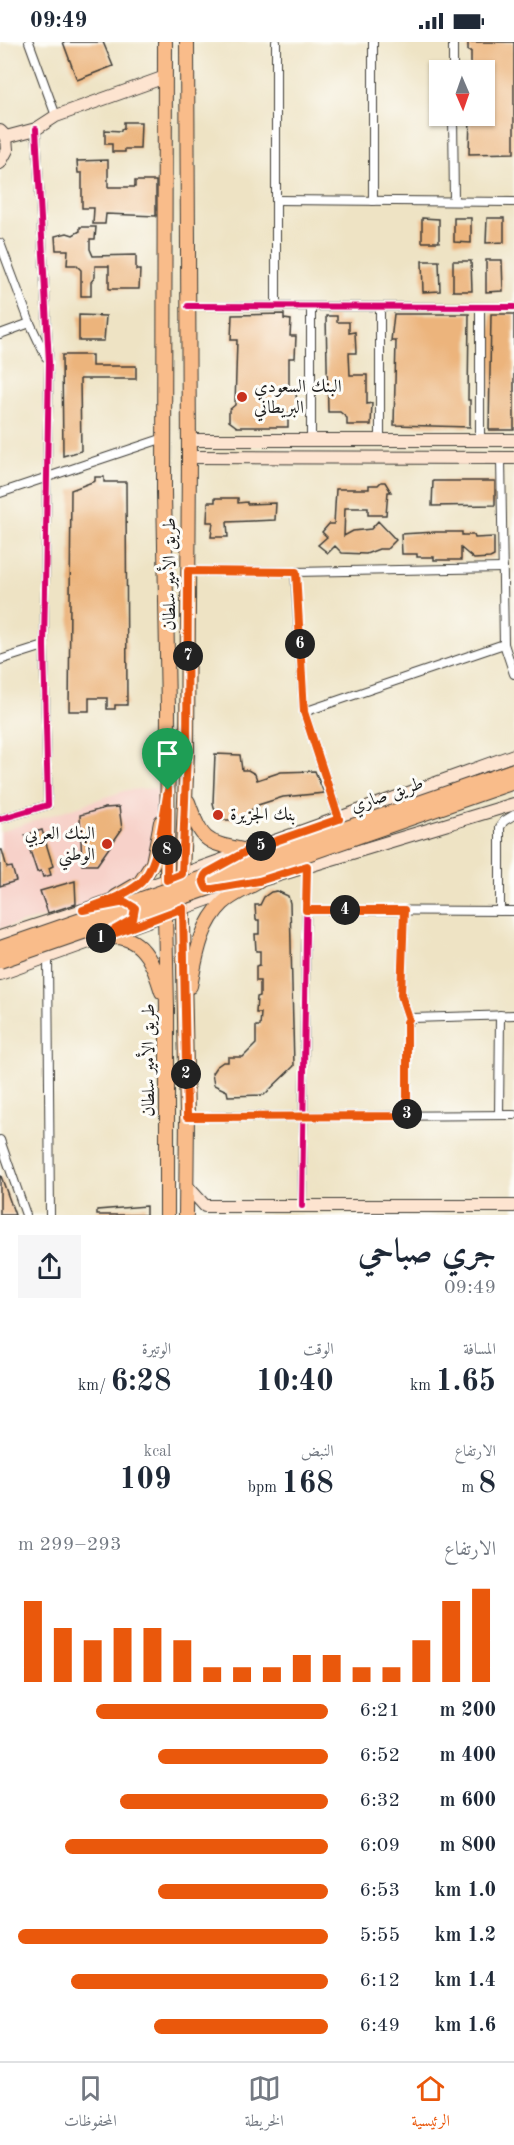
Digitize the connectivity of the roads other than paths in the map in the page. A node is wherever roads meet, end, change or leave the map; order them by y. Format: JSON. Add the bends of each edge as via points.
{"nodes":[{"id":1,"x":29,"y":42,"type":"edge"},
{"id":2,"x":165,"y":42,"type":"edge"},
{"id":3,"x":188,"y":42,"type":"edge"},
{"id":4,"x":276,"y":42,"type":"edge"},
{"id":5,"x":373,"y":42,"type":"edge"},
{"id":6,"x":453,"y":42,"type":"edge"},
{"id":7,"x":453,"y":60,"type":"edge"},
{"id":8,"x":165,"y":77,"type":"junction"},
{"id":9,"x":56,"y":116,"type":"junction"},
{"id":10,"x":453,"y":126,"type":"edge"},
{"id":11,"x":36,"y":129,"type":"junction"},
{"id":12,"x":3,"y":134,"type":"edge"},
{"id":13,"x":0,"y":163,"type":"edge"},
{"id":14,"x":276,"y":200,"type":"junction"},
{"id":15,"x":373,"y":201,"type":"junction"},
{"id":16,"x":454,"y":201,"type":"junction"},
{"id":17,"x":514,"y":202,"type":"edge"},
{"id":18,"x":0,"y":243,"type":"edge"},
{"id":19,"x":188,"y":306,"type":"junction"},
{"id":20,"x":276,"y":306,"type":"junction"},
{"id":21,"x":312,"y":307,"type":"junction"},
{"id":22,"x":380,"y":307,"type":"junction"},
{"id":23,"x":480,"y":308,"type":"junction"},
{"id":24,"x":514,"y":308,"type":"edge"},
{"id":25,"x":30,"y":323,"type":"junction"},
{"id":26,"x":0,"y":334,"type":"edge"},
{"id":27,"x":49,"y":362,"type":"junction"},
{"id":28,"x":164,"y":438,"type":"junction"},
{"id":29,"x":189,"y":440,"type":"junction"},
{"id":30,"x":380,"y":440,"type":"junction"},
{"id":31,"x":480,"y":440,"type":"junction"},
{"id":32,"x":514,"y":440,"type":"edge"},
{"id":33,"x":311,"y":441,"type":"junction"},
{"id":34,"x":336,"y":441,"type":"junction"},
{"id":35,"x":189,"y":457,"type":"junction"},
{"id":36,"x":336,"y":457,"type":"junction"},
{"id":37,"x":508,"y":458,"type":"edge"},
{"id":38,"x":47,"y":477,"type":"junction"},
{"id":39,"x":0,"y":494,"type":"edge"},
{"id":40,"x":503,"y":568,"type":"junction"},
{"id":41,"x":188,"y":571,"type":"junction"},
{"id":42,"x":296,"y":572,"type":"junction"},
{"id":43,"x":504,"y":644,"type":"junction"},
{"id":44,"x":44,"y":646,"type":"junction"},
{"id":45,"x":0,"y":660,"type":"edge"},
{"id":46,"x":514,"y":674,"type":"edge"},
{"id":47,"x":304,"y":712,"type":"junction"},
{"id":48,"x":514,"y":755,"type":"edge"},
{"id":49,"x":514,"y":770,"type":"edge"},
{"id":50,"x":514,"y":782,"type":"edge"},
{"id":51,"x":168,"y":790,"type":"junction"},
{"id":52,"x":185,"y":795,"type":"junction"},
{"id":53,"x":514,"y":804,"type":"edge"},
{"id":54,"x":514,"y":815,"type":"edge"},
{"id":55,"x":0,"y":819,"type":"edge"},
{"id":56,"x":339,"y":819,"type":"junction"},
{"id":57,"x":247,"y":851,"type":"junction"},
{"id":58,"x":307,"y":866,"type":"junction"},
{"id":59,"x":182,"y":874,"type":"junction"},
{"id":60,"x":167,"y":880,"type":"junction"},
{"id":61,"x":259,"y":881,"type":"junction"},
{"id":62,"x":116,"y":897,"type":"junction"},
{"id":63,"x":183,"y":908,"type":"junction"},
{"id":64,"x":83,"y":910,"type":"junction"},
{"id":65,"x":306,"y":910,"type":"junction"},
{"id":66,"x":404,"y":910,"type":"junction"},
{"id":67,"x":500,"y":911,"type":"junction"},
{"id":68,"x":514,"y":911,"type":"edge"},
{"id":69,"x":165,"y":914,"type":"junction"},
{"id":70,"x":0,"y":937,"type":"edge"},
{"id":71,"x":97,"y":940,"type":"junction"},
{"id":72,"x":0,"y":948,"type":"edge"},
{"id":73,"x":48,"y":956,"type":"junction"},
{"id":74,"x":0,"y":961,"type":"edge"},
{"id":75,"x":0,"y":974,"type":"edge"},
{"id":76,"x":167,"y":1008,"type":"junction"},
{"id":77,"x":185,"y":1008,"type":"junction"},
{"id":78,"x":500,"y":1015,"type":"junction"},
{"id":79,"x":514,"y":1015,"type":"edge"},
{"id":80,"x":409,"y":1019,"type":"junction"},
{"id":81,"x":499,"y":1115,"type":"junction"},
{"id":82,"x":514,"y":1115,"type":"edge"},
{"id":83,"x":303,"y":1116,"type":"junction"},
{"id":84,"x":407,"y":1116,"type":"junction"},
{"id":85,"x":187,"y":1117,"type":"junction"},
{"id":86,"x":0,"y":1140,"type":"edge"},
{"id":87,"x":187,"y":1186,"type":"junction"},
{"id":88,"x":302,"y":1206,"type":"junction"},
{"id":89,"x":514,"y":1206,"type":"edge"},
{"id":90,"x":26,"y":1215,"type":"edge"},
{"id":91,"x":50,"y":1215,"type":"edge"},
{"id":92,"x":167,"y":1215,"type":"edge"},
{"id":93,"x":186,"y":1215,"type":"edge"}],
"edges":[{"from":1,"to":9,"type":"street"},
{"from":2,"to":8,"type":"main road","name":"طريق الأمير سلطان"},
{"from":3,"to":19,"type":"main road","name":"طريق الأمير سلطان"},
{"from":4,"to":14,"type":"street"},
{"from":5,"to":15,"type":"street"},
{"from":6,"to":7,"type":"street"},
{"from":8,"to":9,"type":"main road"},
{"from":8,"to":28,"type":"main road","name":"طريق الأمير سلطان"},
{"from":9,"to":11,"type":"main road"},
{"from":10,"to":16,"type":"street"},
{"from":11,"to":12,"type":"main road"},
{"from":11,"to":27,"type":"street"},
{"from":12,"to":13,"type":"main road","via":[[7,150]]},
{"from":14,"to":15,"type":"street"},
{"from":14,"to":20,"type":"street"},
{"from":15,"to":16,"type":"street"},
{"from":16,"to":17,"type":"street"},
{"from":18,"to":25,"type":"street"},
{"from":19,"to":20,"type":"street"},
{"from":19,"to":29,"type":"main road","name":"طريق الأمير سلطان"},
{"from":20,"to":21,"type":"street"},
{"from":21,"to":22,"type":"street"},
{"from":21,"to":33,"type":"street"},
{"from":22,"to":23,"type":"street"},
{"from":22,"to":30,"type":"street"},
{"from":23,"to":24,"type":"street"},
{"from":23,"to":31,"type":"street"},
{"from":25,"to":26,"type":"street"},
{"from":25,"to":27,"type":"street"},
{"from":27,"to":38,"type":"street"},
{"from":28,"to":38,"type":"street"},
{"from":28,"to":51,"type":"main road","name":"طريق الأمير سلطان"},
{"from":29,"to":33,"type":"main road"},
{"from":29,"to":35,"type":"main road","name":"طريق الأمير سلطان"},
{"from":30,"to":31,"type":"main road"},
{"from":30,"to":34,"type":"main road"},
{"from":31,"to":32,"type":"main road"},
{"from":33,"to":34,"type":"main road"},
{"from":34,"to":36,"type":"main road"},
{"from":35,"to":36,"type":"main road"},
{"from":35,"to":41,"type":"main road","name":"طريق الأمير سلطان"},
{"from":36,"to":37,"type":"main road"},
{"from":37,"to":40,"type":"street"},
{"from":38,"to":39,"type":"street"},
{"from":38,"to":44,"type":"street"},
{"from":40,"to":42,"type":"street"},
{"from":40,"to":43,"type":"street"},
{"from":41,"to":42,"type":"street"},
{"from":41,"to":52,"type":"main road","name":"طريق الأمير سلطان"},
{"from":42,"to":47,"type":"street"},
{"from":43,"to":46,"type":"street"},
{"from":43,"to":47,"type":"street"},
{"from":44,"to":45,"type":"street"},
{"from":44,"to":55,"type":"street","via":[[48,805]]},
{"from":47,"to":56,"type":"street"},
{"from":48,"to":56,"type":"main road"},
{"from":49,"to":72,"type":"main road","name":"طريق صاري","bridge":true},
{"from":50,"to":74,"type":"main road","name":"طريق صاري","bridge":true},
{"from":51,"to":60,"type":"main road","name":"طريق الأمير سلطان"},
{"from":51,"to":62,"type":"main road","via":[[153,863],[140,882]]},
{"from":52,"to":57,"type":"main road","via":[[196,825],[210,843]]},
{"from":52,"to":59,"type":"main road","name":"طريق الأمير سلطان"},
{"from":53,"to":58,"type":"main road"},
{"from":54,"to":67,"type":"street","via":[[500,827]]},
{"from":56,"to":57,"type":"main road"},
{"from":57,"to":59,"type":"main road"},
{"from":57,"to":61,"type":"main road","via":[[207,873],[204,883],[207,889],[213,889]]},
{"from":58,"to":61,"type":"main road"},
{"from":58,"to":65,"type":"street"},
{"from":59,"to":60,"type":"main road"},
{"from":59,"to":63,"type":"main road","name":"طريق الأمير سلطان"},
{"from":60,"to":62,"type":"main road"},
{"from":60,"to":69,"type":"main road","name":"طريق الأمير سلطان"},
{"from":61,"to":63,"type":"main road"},
{"from":61,"to":77,"type":"main road","via":[[224,902],[212,916],[200,939]]},
{"from":62,"to":64,"type":"main road"},
{"from":63,"to":69,"type":"main road"},
{"from":63,"to":77,"type":"main road","name":"طريق الأمير سلطان"},
{"from":64,"to":70,"type":"main road"},
{"from":64,"to":71,"type":"main road","via":[[125,902],[135,908],[133,919]]},
{"from":65,"to":66,"type":"street"},
{"from":65,"to":83,"type":"street"},
{"from":66,"to":67,"type":"street"},
{"from":66,"to":80,"type":"street","via":[[401,995]]},
{"from":67,"to":68,"type":"street"},
{"from":69,"to":71,"type":"main road"},
{"from":69,"to":76,"type":"main road","name":"طريق الأمير سلطان"},
{"from":71,"to":73,"type":"main road"},
{"from":71,"to":76,"type":"main road","via":[[117,937],[138,944],[155,968]]},
{"from":73,"to":75,"type":"main road"},
{"from":73,"to":91,"type":"street"},
{"from":76,"to":92,"type":"main road","name":"طريق الأمير سلطان"},
{"from":77,"to":85,"type":"main road","name":"طريق الأمير سلطان"},
{"from":78,"to":79,"type":"street"},
{"from":78,"to":80,"type":"street"},
{"from":78,"to":81,"type":"street"},
{"from":80,"to":84,"type":"street"},
{"from":81,"to":82,"type":"street"},
{"from":81,"to":84,"type":"street"},
{"from":83,"to":84,"type":"street"},
{"from":83,"to":85,"type":"street"},
{"from":83,"to":88,"type":"street"},
{"from":85,"to":87,"type":"main road","name":"طريق الأمير سلطان"},
{"from":86,"to":90,"type":"street"},
{"from":87,"to":88,"type":"main road","via":[[205,1206]]},
{"from":87,"to":93,"type":"main road","name":"طريق الأمير سلطان"},
{"from":88,"to":89,"type":"main road"}]}
